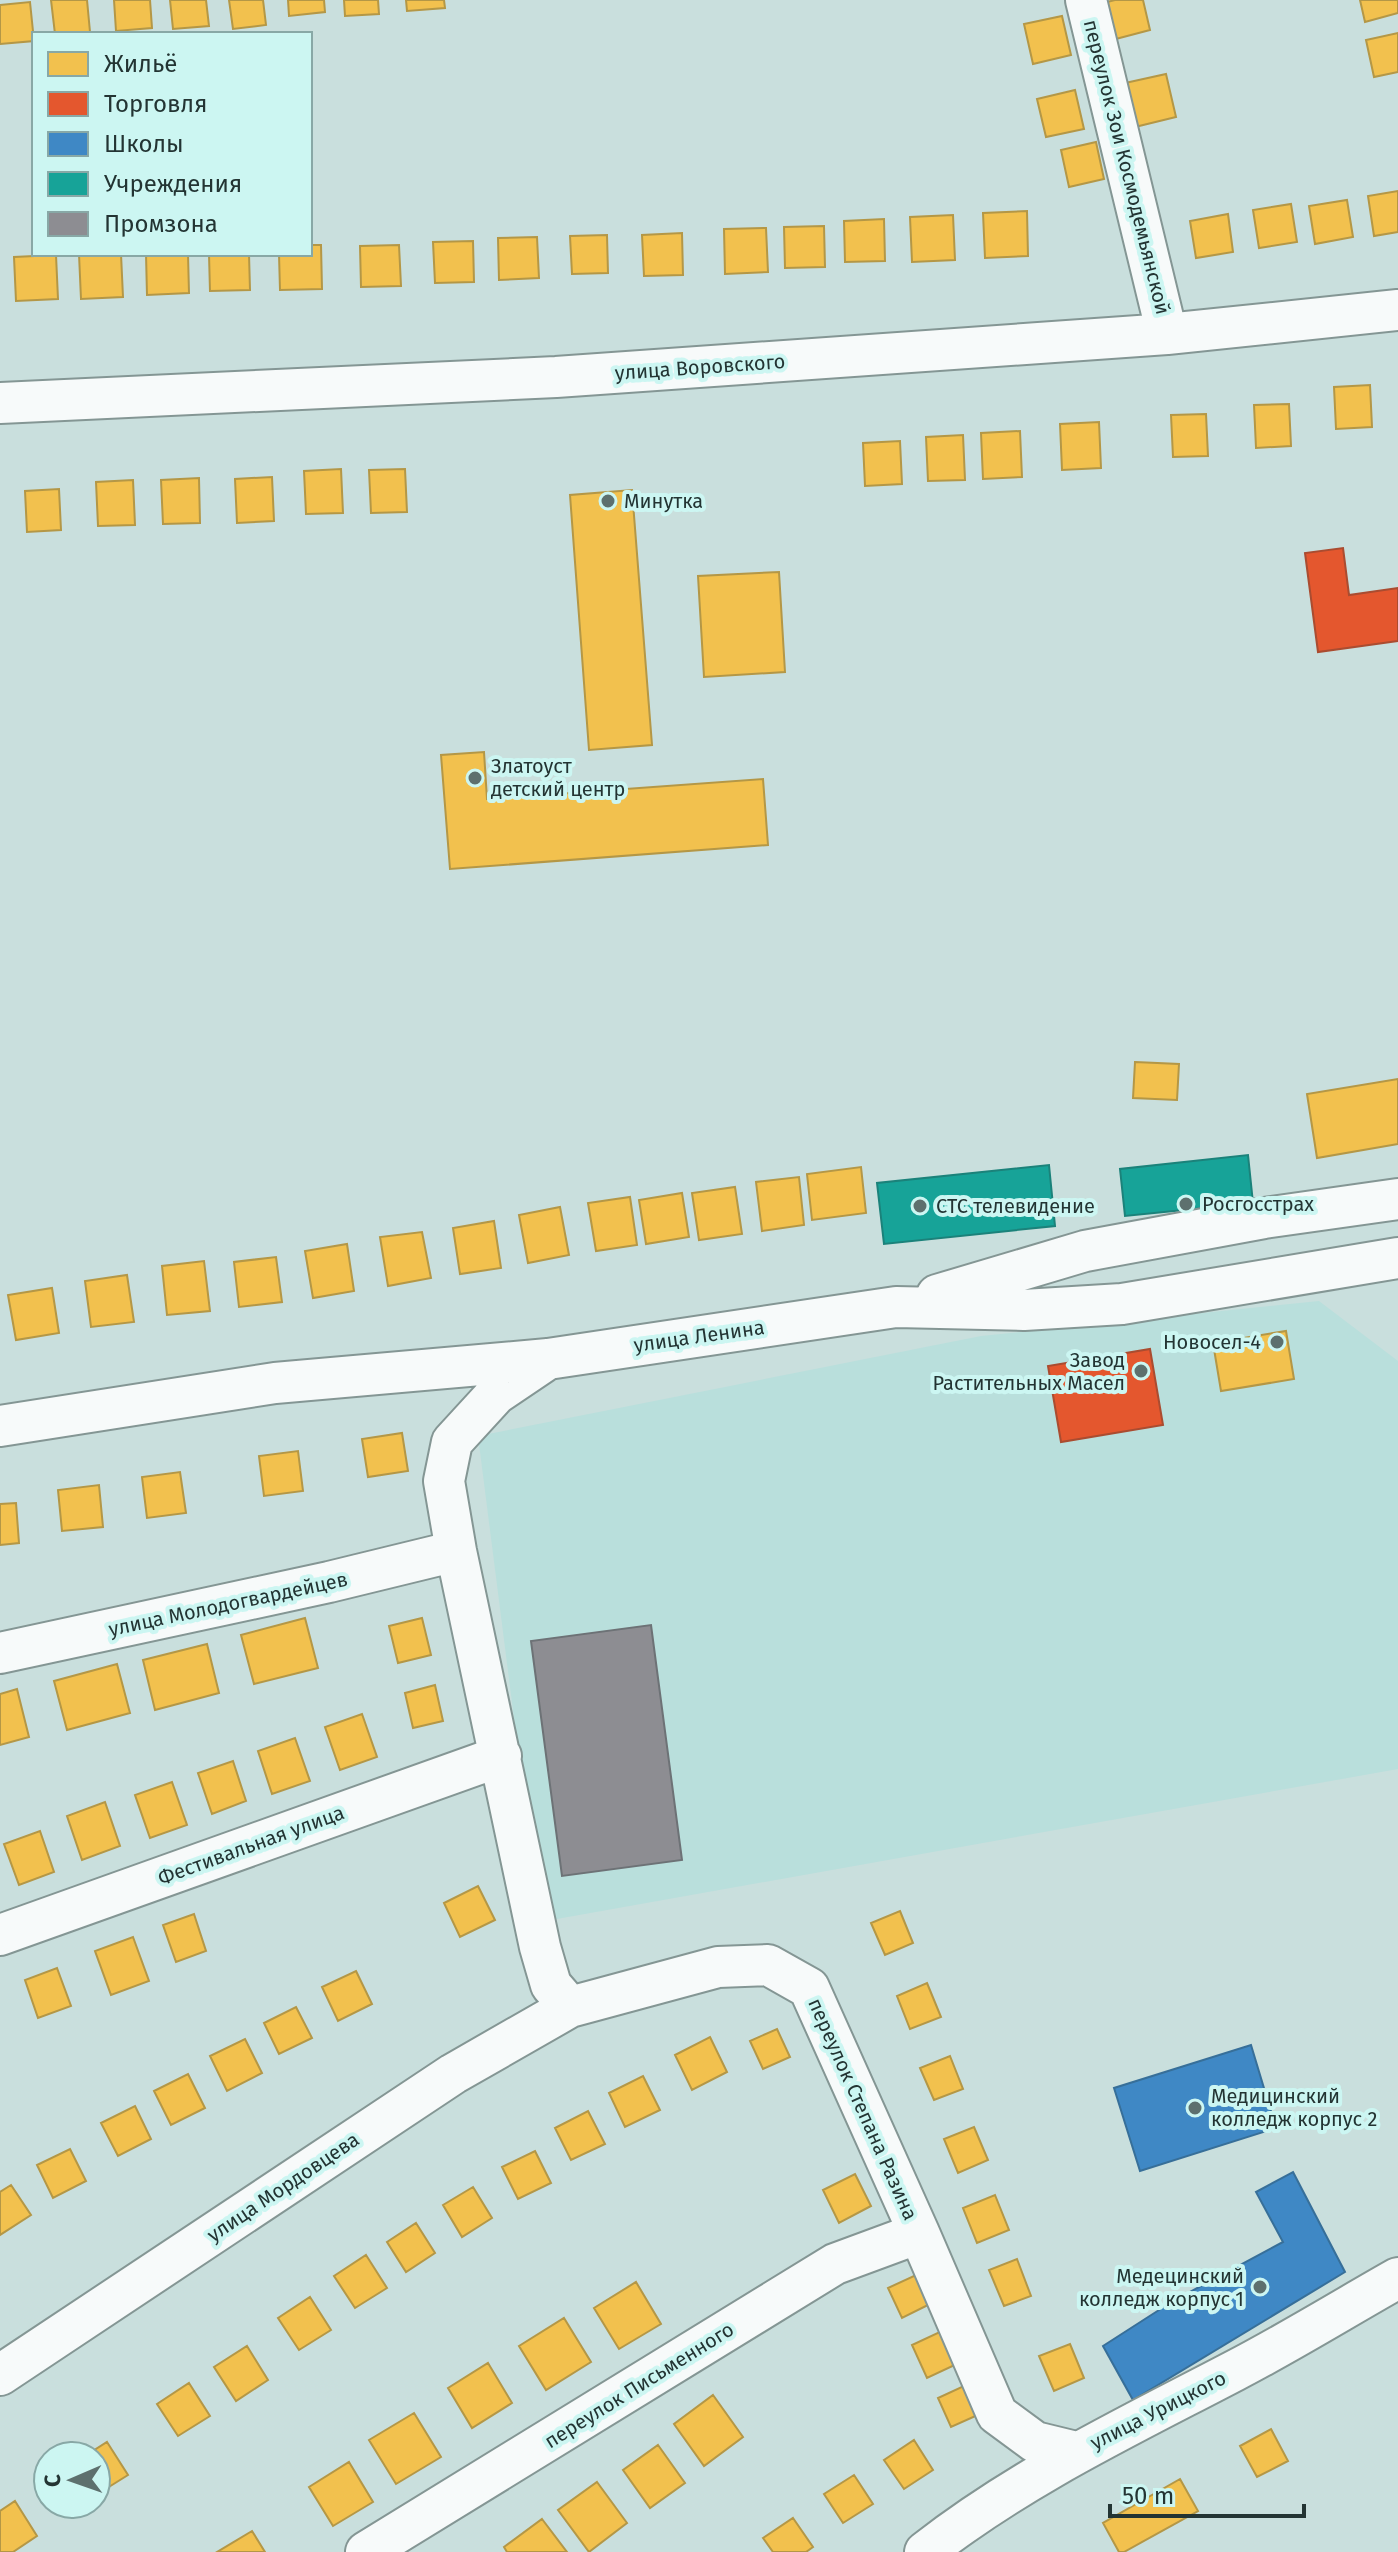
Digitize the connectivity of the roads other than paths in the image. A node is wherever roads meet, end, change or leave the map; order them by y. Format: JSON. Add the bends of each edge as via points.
{"nodes":[{"id":1,"x":1086,"y":0,"type":"edge"},
{"id":2,"x":1398,"y":310,"type":"edge"},
{"id":3,"x":1167,"y":334,"type":"junction"},
{"id":4,"x":0,"y":403,"type":"edge"},
{"id":5,"x":1398,"y":1199,"type":"edge"},
{"id":6,"x":1398,"y":1258,"type":"edge"},
{"id":7,"x":896,"y":1307,"type":"junction"},
{"id":8,"x":548,"y":1359,"type":"junction"},
{"id":9,"x":0,"y":1426,"type":"edge"},
{"id":10,"x":456,"y":1551,"type":"junction"},
{"id":11,"x":0,"y":1653,"type":"edge"},
{"id":12,"x":501,"y":1756,"type":"junction"},
{"id":13,"x":0,"y":1935,"type":"edge"},
{"id":14,"x":570,"y":2007,"type":"junction"},
{"id":15,"x":919,"y":2233,"type":"junction"},
{"id":16,"x":1398,"y":2278,"type":"edge"},
{"id":17,"x":0,"y":2375,"type":"edge"},
{"id":18,"x":1076,"y":2452,"type":"junction"},
{"id":19,"x":366,"y":2552,"type":"edge"},
{"id":20,"x":925,"y":2552,"type":"edge"}],
"edges":[{"from":1,"to":3,"type":"street","name":"переулок Зои Космодемьянской"},
{"from":2,"to":3,"type":"street","name":"улица Воровского"},
{"from":3,"to":4,"type":"street","name":"улица Воровского","via":[[556,377]]},
{"from":5,"to":7,"type":"street","via":[[1085,1251]]},
{"from":6,"to":7,"type":"street","name":"улица Ленина","via":[[1122,1304],[1024,1310]]},
{"from":7,"to":8,"type":"street","name":"улица Ленина"},
{"from":8,"to":9,"type":"street","name":"улица Ленина","via":[[275,1383]]},
{"from":8,"to":10,"type":"street","via":[[496,1394],[452,1442],[444,1481]]},
{"from":10,"to":11,"type":"street","name":"улица Молодогвардейцев"},
{"from":10,"to":12,"type":"street"},
{"from":12,"to":13,"type":"street","name":"Фестивальная улица"},
{"from":12,"to":14,"type":"street","via":[[540,1947],[551,1985]]},
{"from":14,"to":15,"type":"street","name":"переулок Степана Разина","via":[[718,1967],[768,1965],[809,1988]]},
{"from":14,"to":17,"type":"street","name":"улица Мордовцева","via":[[453,2074]]},
{"from":15,"to":18,"type":"street","name":"переулок Степана Разина","via":[[997,2414],[1035,2442]]},
{"from":15,"to":19,"type":"street","name":"переулок Письменного","via":[[835,2264]]},
{"from":16,"to":18,"type":"street","name":"улица Урицкого"},
{"from":18,"to":20,"type":"street","name":"улица Урицкого"}]}
